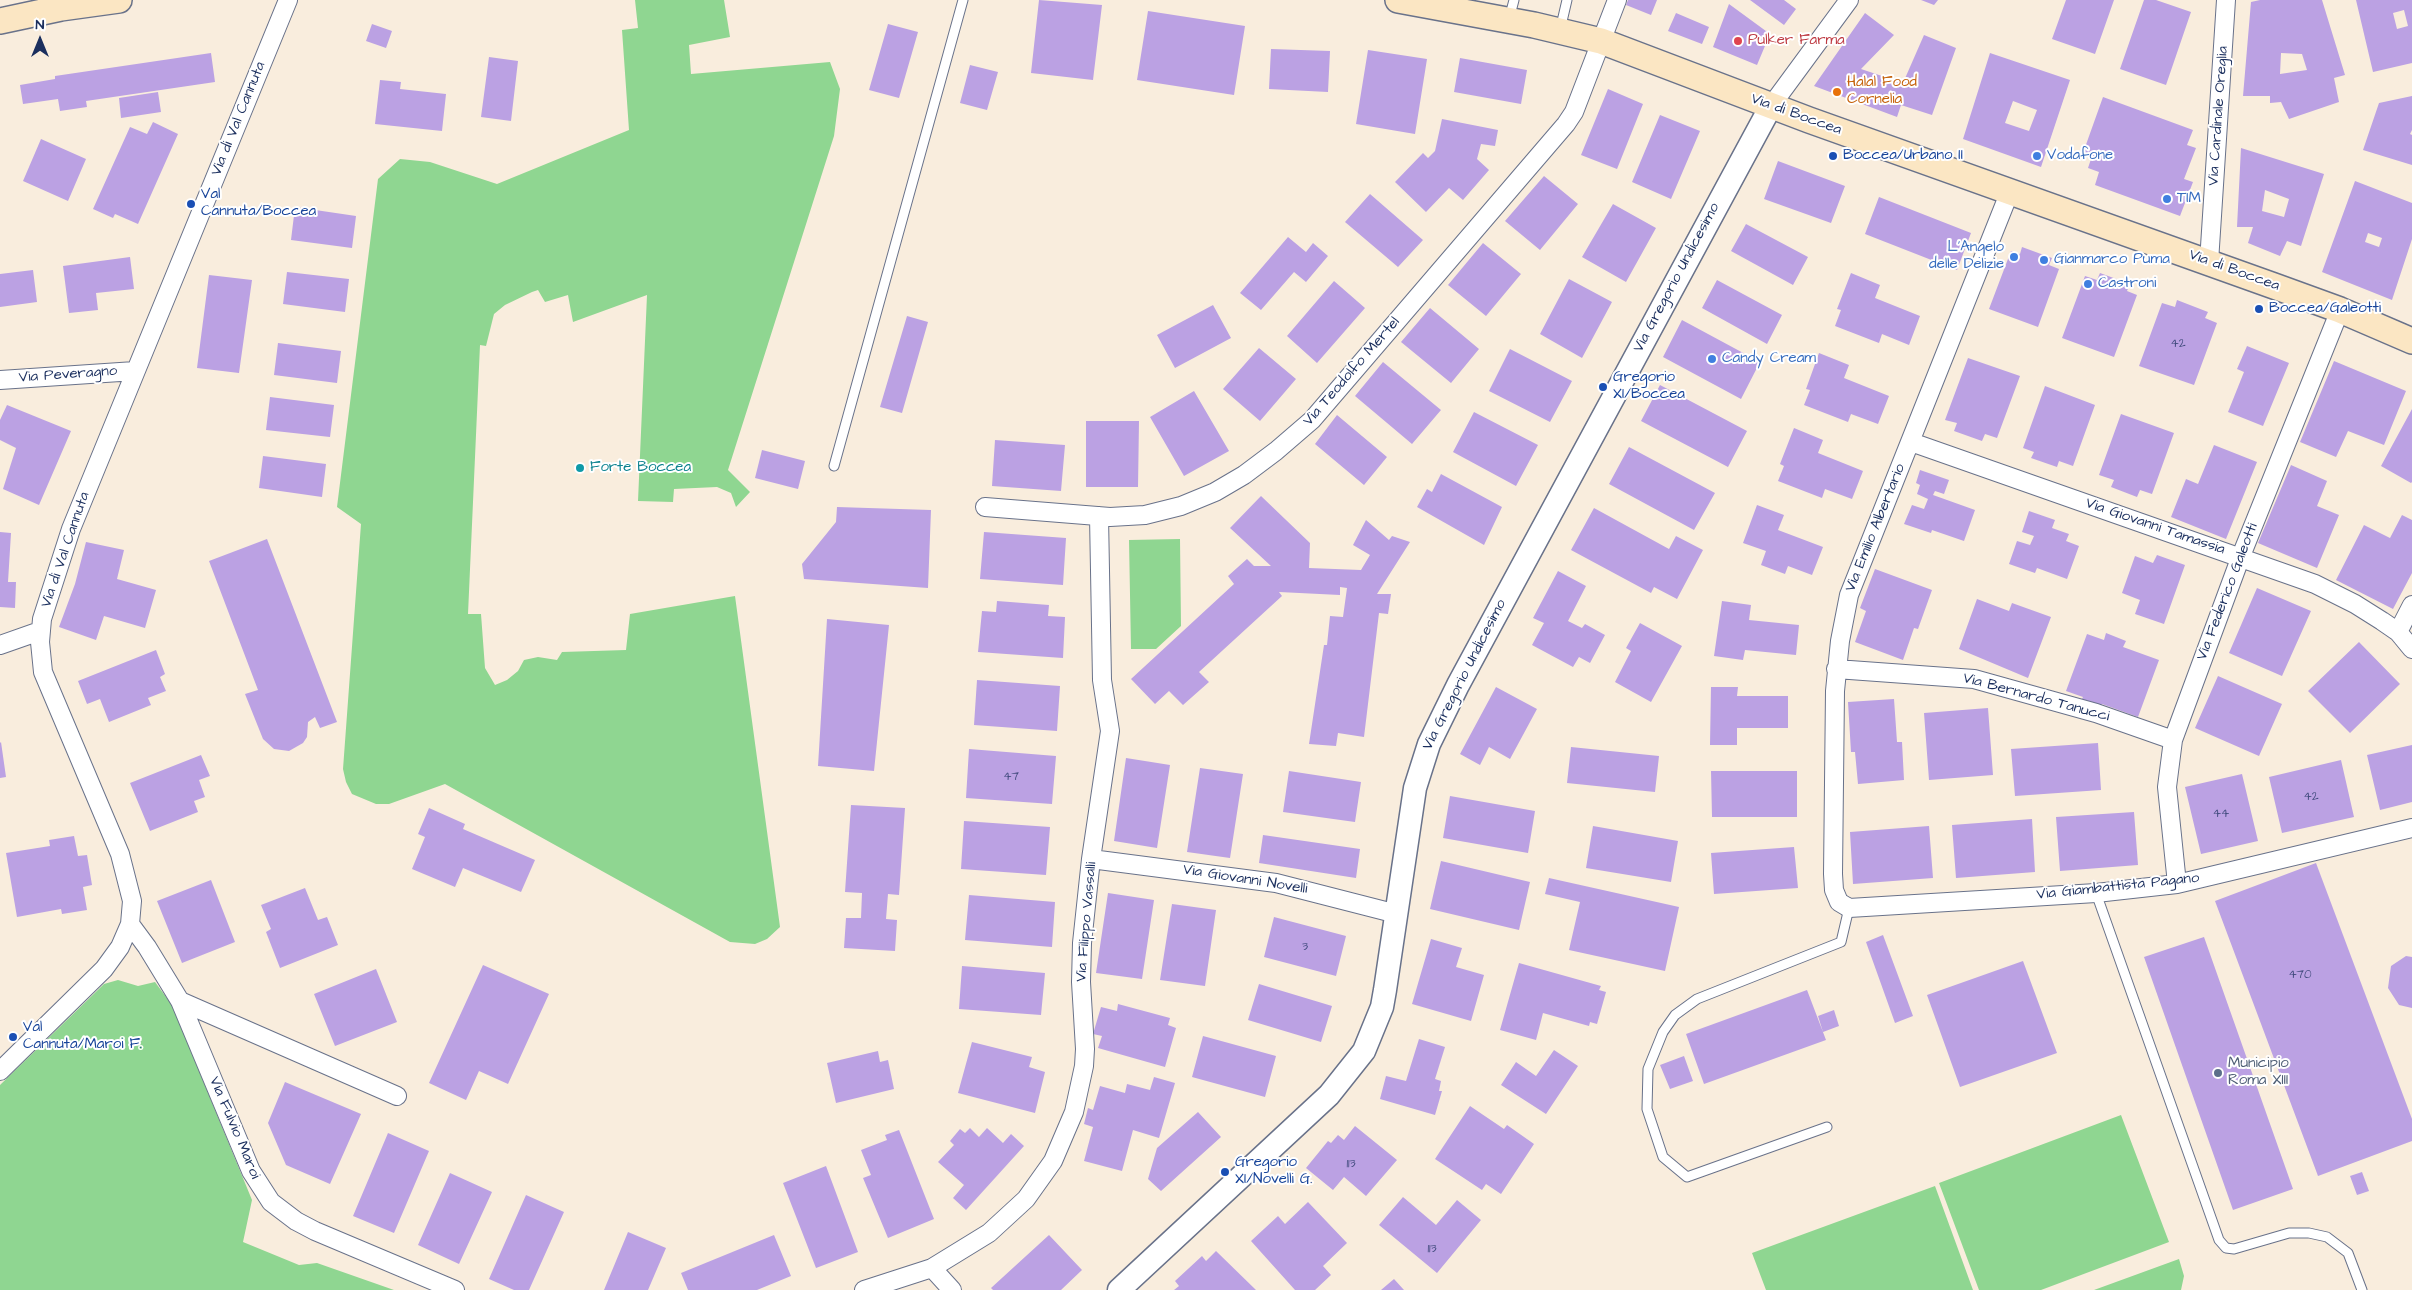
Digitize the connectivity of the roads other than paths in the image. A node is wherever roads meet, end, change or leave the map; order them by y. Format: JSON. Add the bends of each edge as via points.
{"nodes":[{"id":1,"x":119,"y":0,"type":"edge"},
{"id":2,"x":288,"y":0,"type":"edge"},
{"id":3,"x":963,"y":0,"type":"edge"},
{"id":4,"x":1398,"y":0,"type":"edge"},
{"id":5,"x":1567,"y":0,"type":"edge"},
{"id":6,"x":1617,"y":0,"type":"edge"},
{"id":7,"x":1849,"y":0,"type":"edge"},
{"id":8,"x":2226,"y":0,"type":"edge"},
{"id":9,"x":1511,"y":10,"type":"edge"},
{"id":10,"x":0,"y":21,"type":"edge"},
{"id":11,"x":1560,"y":30,"type":"junction"},
{"id":12,"x":1601,"y":41,"type":"junction"},
{"id":13,"x":1771,"y":106,"type":"junction"},
{"id":14,"x":2010,"y":191,"type":"junction"},
{"id":15,"x":2209,"y":262,"type":"junction"},
{"id":16,"x":2340,"y":310,"type":"junction"},
{"id":17,"x":2412,"y":341,"type":"edge"},
{"id":18,"x":135,"y":371,"type":"junction"},
{"id":19,"x":0,"y":380,"type":"edge"},
{"id":20,"x":1911,"y":442,"type":"junction"},
{"id":21,"x":834,"y":466,"type":"dead end"},
{"id":22,"x":985,"y":506,"type":"dead end"},
{"id":23,"x":1099,"y":516,"type":"junction"},
{"id":24,"x":2241,"y":556,"type":"junction"},
{"id":25,"x":2412,"y":605,"type":"edge"},
{"id":26,"x":40,"y":631,"type":"junction"},
{"id":27,"x":2398,"y":632,"type":"junction"},
{"id":28,"x":0,"y":645,"type":"edge"},
{"id":29,"x":2412,"y":649,"type":"edge"},
{"id":30,"x":1836,"y":670,"type":"junction"},
{"id":31,"x":2173,"y":740,"type":"junction"},
{"id":32,"x":2412,"y":828,"type":"edge"},
{"id":33,"x":1091,"y":859,"type":"junction"},
{"id":34,"x":2177,"y":884,"type":"junction"},
{"id":35,"x":2096,"y":893,"type":"junction"},
{"id":36,"x":1849,"y":908,"type":"junction"},
{"id":37,"x":1396,"y":914,"type":"junction"},
{"id":38,"x":130,"y":924,"type":"junction"},
{"id":39,"x":180,"y":1001,"type":"junction"},
{"id":40,"x":0,"y":1071,"type":"edge"},
{"id":41,"x":397,"y":1096,"type":"dead end"},
{"id":42,"x":1827,"y":1126,"type":"dead end"},
{"id":43,"x":932,"y":1268,"type":"junction"},
{"id":44,"x":455,"y":1290,"type":"edge"},
{"id":45,"x":864,"y":1290,"type":"edge"},
{"id":46,"x":952,"y":1290,"type":"edge"},
{"id":47,"x":1119,"y":1290,"type":"edge"},
{"id":48,"x":2362,"y":1290,"type":"edge"}],
"edges":[{"from":1,"to":10,"type":"main road"},
{"from":2,"to":18,"type":"street","name":"Via di Val Cannuta"},
{"from":3,"to":21,"type":"lane"},
{"from":4,"to":9,"type":"main road","name":"Via di Boccea"},
{"from":5,"to":11,"type":"lane"},
{"from":6,"to":12,"type":"street","name":"Via Teodolfo Mertel"},
{"from":7,"to":13,"type":"street"},
{"from":8,"to":15,"type":"street","name":"Via Cardinale Oreglia"},
{"from":9,"to":11,"type":"main road","name":"Via di Boccea"},
{"from":11,"to":12,"type":"main road","name":"Via di Boccea"},
{"from":12,"to":13,"type":"main road","name":"Via di Boccea"},
{"from":12,"to":23,"type":"street","name":"Via Teodolfo Mertel","via":[[1574,112],[1566,124],[1301,431],[1244,475],[1199,499],[1145,515]]},
{"from":13,"to":14,"type":"main road","name":"Via di Boccea"},
{"from":13,"to":37,"type":"street","name":"Via Gregorio Undicesimo","via":[[1433,736],[1415,788]]},
{"from":14,"to":15,"type":"main road","name":"Via di Boccea"},
{"from":14,"to":20,"type":"street","name":"Via Emilio Albertario"},
{"from":15,"to":16,"type":"main road","name":"Via di Boccea"},
{"from":16,"to":17,"type":"main road","name":"Via di Boccea"},
{"from":16,"to":24,"type":"street","name":"Via Federico Galeotti"},
{"from":18,"to":19,"type":"street","name":"Via Peveragno"},
{"from":18,"to":26,"type":"street","name":"Via di Val Cannuta","via":[[65,545]]},
{"from":20,"to":24,"type":"street","name":"Via Giovanni Tamassia"},
{"from":20,"to":30,"type":"street","name":"Via Emilio Albertario","via":[[1855,579],[1844,617]]},
{"from":22,"to":23,"type":"street","name":"Via Teodolfo Mertel"},
{"from":23,"to":33,"type":"street","name":"Via Filippo Vassalli","via":[[1102,680],[1110,731]]},
{"from":24,"to":27,"type":"street","name":"Via Giovanni Tamassia","via":[[2298,576],[2336,594]]},
{"from":24,"to":31,"type":"street","name":"Via Federico Galeotti"},
{"from":25,"to":27,"type":"street"},
{"from":26,"to":28,"type":"street"},
{"from":26,"to":38,"type":"street","name":"Via di Val Cannuta","via":[[41,663],[46,682],[129,882],[132,901]]},
{"from":27,"to":29,"type":"street","name":"Via Giovanni Tamassia"},
{"from":30,"to":31,"type":"street","name":"Via Bernardo Tanucci","via":[[1974,679],[2096,713]]},
{"from":30,"to":36,"type":"street","name":"Via Emilio Albertario","via":[[1834,885],[1839,902]]},
{"from":31,"to":34,"type":"street","name":"Via Federico Galeotti","via":[[2167,787]]},
{"from":32,"to":34,"type":"street","name":"Via Giambattista Pagano"},
{"from":33,"to":37,"type":"street","name":"Via Giovanni Novelli","via":[[1276,883]]},
{"from":33,"to":43,"type":"street","name":"Via Filippo Vassalli","via":[[1082,943],[1084,1066],[1066,1133],[1045,1176],[1008,1218]]},
{"from":34,"to":35,"type":"street","name":"Via Giambattista Pagano"},
{"from":35,"to":36,"type":"street","name":"Via Giambattista Pagano"},
{"from":35,"to":48,"type":"lane","via":[[2219,1240],[2226,1248],[2234,1249],[2289,1233],[2322,1235],[2348,1253]]},
{"from":36,"to":42,"type":"lane","via":[[1841,942],[1698,999],[1675,1015],[1663,1032],[1648,1069],[1647,1110],[1663,1156],[1687,1177]]},
{"from":37,"to":47,"type":"street","name":"Via Gregorio Undicesimo","via":[[1382,1007],[1364,1051],[1353,1066],[1329,1095]]},
{"from":38,"to":39,"type":"street","name":"Via Fulvio Maroi"},
{"from":38,"to":40,"type":"street","name":"Via di Val Cannuta","via":[[120,946],[99,975]]},
{"from":39,"to":41,"type":"street"},
{"from":39,"to":44,"type":"street","name":"Via Fulvio Maroi","via":[[251,1172],[272,1202],[315,1231]]},
{"from":43,"to":45,"type":"street"},
{"from":43,"to":46,"type":"street"}]}
